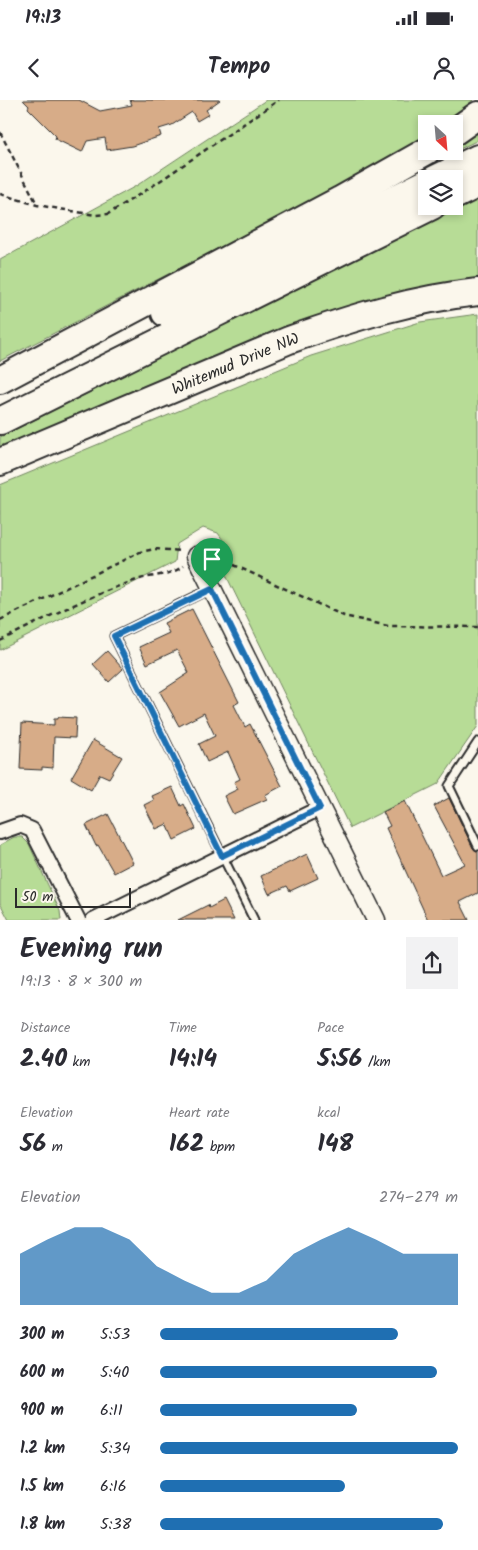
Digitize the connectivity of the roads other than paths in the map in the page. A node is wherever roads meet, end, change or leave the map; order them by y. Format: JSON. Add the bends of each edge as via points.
{"nodes":[{"id":1,"x":478,"y":115,"type":"edge"},
{"id":2,"x":463,"y":126,"type":"edge"},
{"id":3,"x":418,"y":156,"type":"edge"},
{"id":4,"x":478,"y":158,"type":"edge"},
{"id":5,"x":453,"y":170,"type":"edge"},
{"id":6,"x":478,"y":184,"type":"edge"},
{"id":7,"x":418,"y":187,"type":"edge"},
{"id":8,"x":463,"y":192,"type":"edge"},
{"id":9,"x":418,"y":213,"type":"edge"},
{"id":10,"x":478,"y":292,"type":"edge"},
{"id":11,"x":0,"y":380,"type":"edge"},
{"id":12,"x":0,"y":395,"type":"edge"},
{"id":13,"x":0,"y":421,"type":"edge"},
{"id":14,"x":0,"y":462,"type":"edge"},
{"id":15,"x":196,"y":556,"type":"road end"},
{"id":16,"x":212,"y":589,"type":"junction"},
{"id":17,"x":478,"y":742,"type":"edge"},
{"id":18,"x":320,"y":808,"type":"junction"},
{"id":19,"x":0,"y":832,"type":"edge"},
{"id":20,"x":478,"y":846,"type":"edge"},
{"id":21,"x":222,"y":856,"type":"junction"},
{"id":22,"x":117,"y":915,"type":"edge"},
{"id":23,"x":78,"y":920,"type":"edge"},
{"id":24,"x":94,"y":920,"type":"edge"},
{"id":25,"x":254,"y":920,"type":"edge"},
{"id":26,"x":376,"y":920,"type":"edge"}],
"edges":[{"from":1,"to":2,"type":"highway"},
{"from":3,"to":11,"type":"highway"},
{"from":4,"to":5,"type":"highway"},
{"from":6,"to":8,"type":"highway"},
{"from":7,"to":12,"type":"highway"},
{"from":9,"to":13,"type":"highway"},
{"from":10,"to":14,"type":"highway","name":"Whitemud Drive NW","via":[[401,305],[334,324]]},
{"from":15,"to":16,"type":"street"},
{"from":16,"to":18,"type":"street"},
{"from":16,"to":21,"type":"lane","via":[[114,636]]},
{"from":17,"to":20,"type":"lane","via":[[450,786]]},
{"from":18,"to":21,"type":"street"},
{"from":18,"to":26,"type":"street"},
{"from":19,"to":23,"type":"street","via":[[20,824],[32,830]]},
{"from":21,"to":22,"type":"street"},
{"from":21,"to":25,"type":"lane"},
{"from":22,"to":24,"type":"street"}]}
